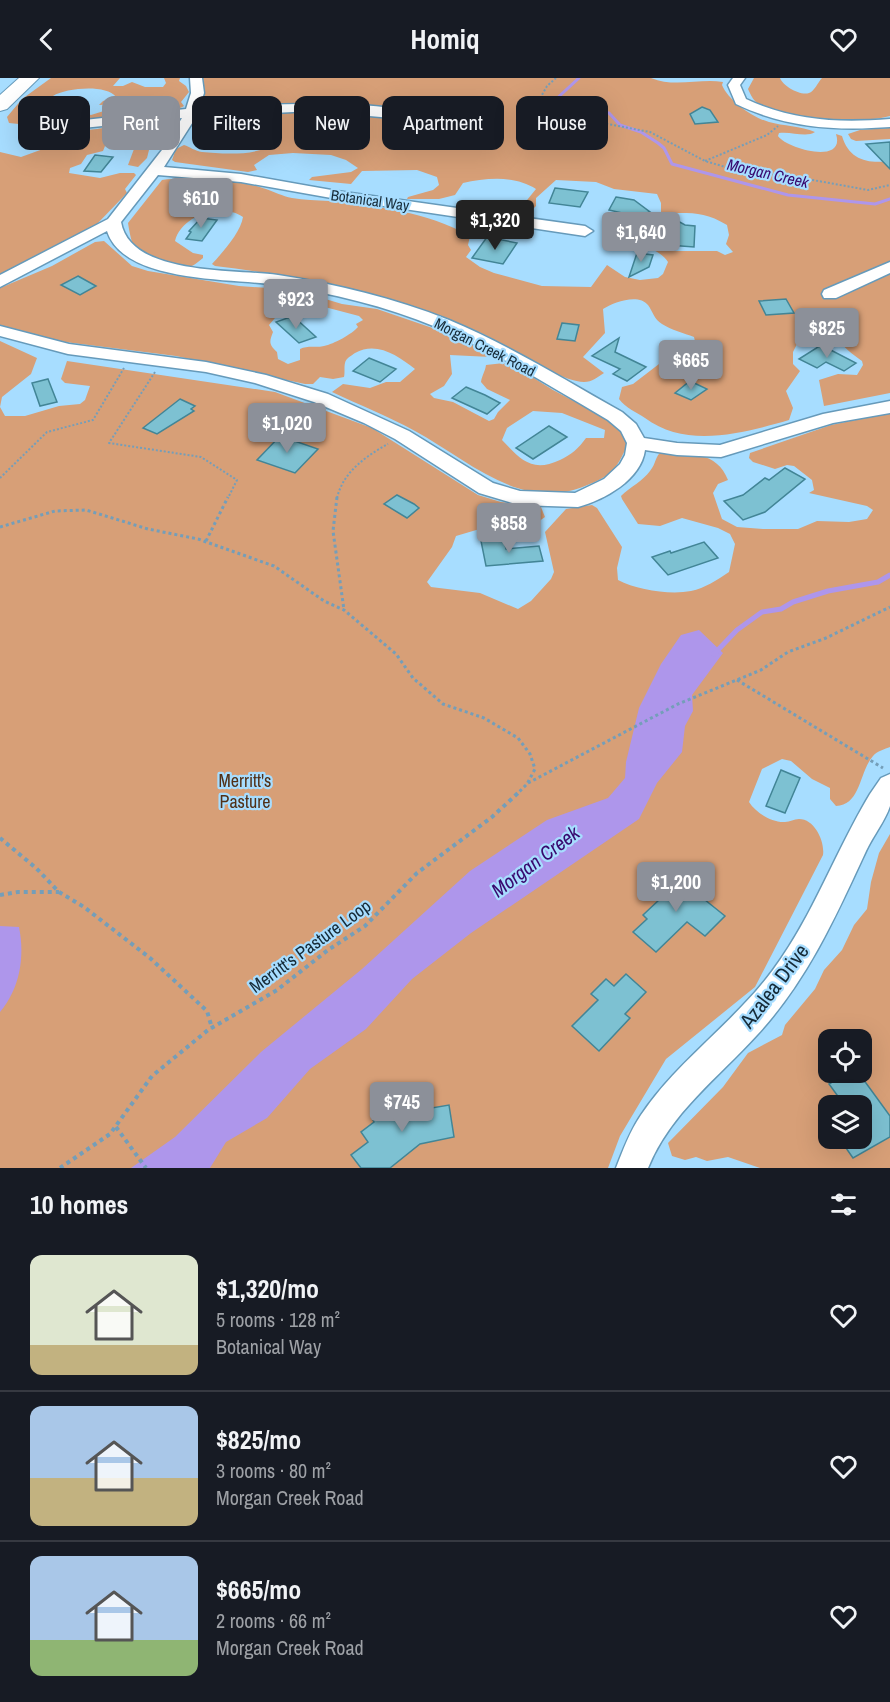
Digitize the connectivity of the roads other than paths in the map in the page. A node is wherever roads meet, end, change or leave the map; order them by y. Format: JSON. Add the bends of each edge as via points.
{"nodes":[{"id":1,"x":8,"y":78,"type":"edge"},
{"id":2,"x":30,"y":78,"type":"edge"},
{"id":3,"x":196,"y":78,"type":"edge"},
{"id":4,"x":738,"y":78,"type":"edge"},
{"id":5,"x":0,"y":85,"type":"edge"},
{"id":6,"x":0,"y":105,"type":"edge"},
{"id":7,"x":382,"y":112,"type":"edge"},
{"id":8,"x":191,"y":114,"type":"junction"},
{"id":9,"x":890,"y":123,"type":"edge"},
{"id":10,"x":90,"y":124,"type":"edge"},
{"id":11,"x":155,"y":170,"type":"junction"},
{"id":12,"x":113,"y":222,"type":"junction"},
{"id":13,"x":585,"y":231,"type":"dead end"},
{"id":14,"x":890,"y":267,"type":"edge"},
{"id":15,"x":0,"y":282,"type":"edge"},
{"id":16,"x":830,"y":294,"type":"dead end"},
{"id":17,"x":0,"y":331,"type":"edge"},
{"id":18,"x":890,"y":407,"type":"edge"},
{"id":19,"x":637,"y":443,"type":"junction"},
{"id":20,"x":890,"y":785,"type":"edge"},
{"id":21,"x":632,"y":1168,"type":"edge"}],
"edges":[{"from":1,"to":5,"type":"highway"},
{"from":2,"to":6,"type":"highway"},
{"from":3,"to":8,"type":"street","via":[[198,95]]},
{"from":4,"to":9,"type":"street","via":[[734,85],[741,101],[785,118],[845,125]]},
{"from":7,"to":8,"type":"street","via":[[316,108]]},
{"from":8,"to":10,"type":"street"},
{"from":8,"to":11,"type":"street"},
{"from":11,"to":12,"type":"street"},
{"from":11,"to":13,"type":"street","name":"Botanical Way","via":[[241,178]]},
{"from":12,"to":15,"type":"street"},
{"from":12,"to":19,"type":"street","name":"Morgan Creek Road","via":[[116,237],[124,248],[166,268],[333,290],[384,303],[449,327],[615,416],[629,428]]},
{"from":14,"to":16,"type":"street"},
{"from":17,"to":19,"type":"street","via":[[68,349],[206,367],[321,398],[402,435],[486,488],[519,498],[578,500],[610,484],[628,468]]},
{"from":18,"to":19,"type":"street","via":[[830,418],[722,451]]},
{"from":20,"to":21,"type":"street","name":"Azalea Drive","via":[[794,964],[748,1023],[674,1096],[649,1130]]}]}
